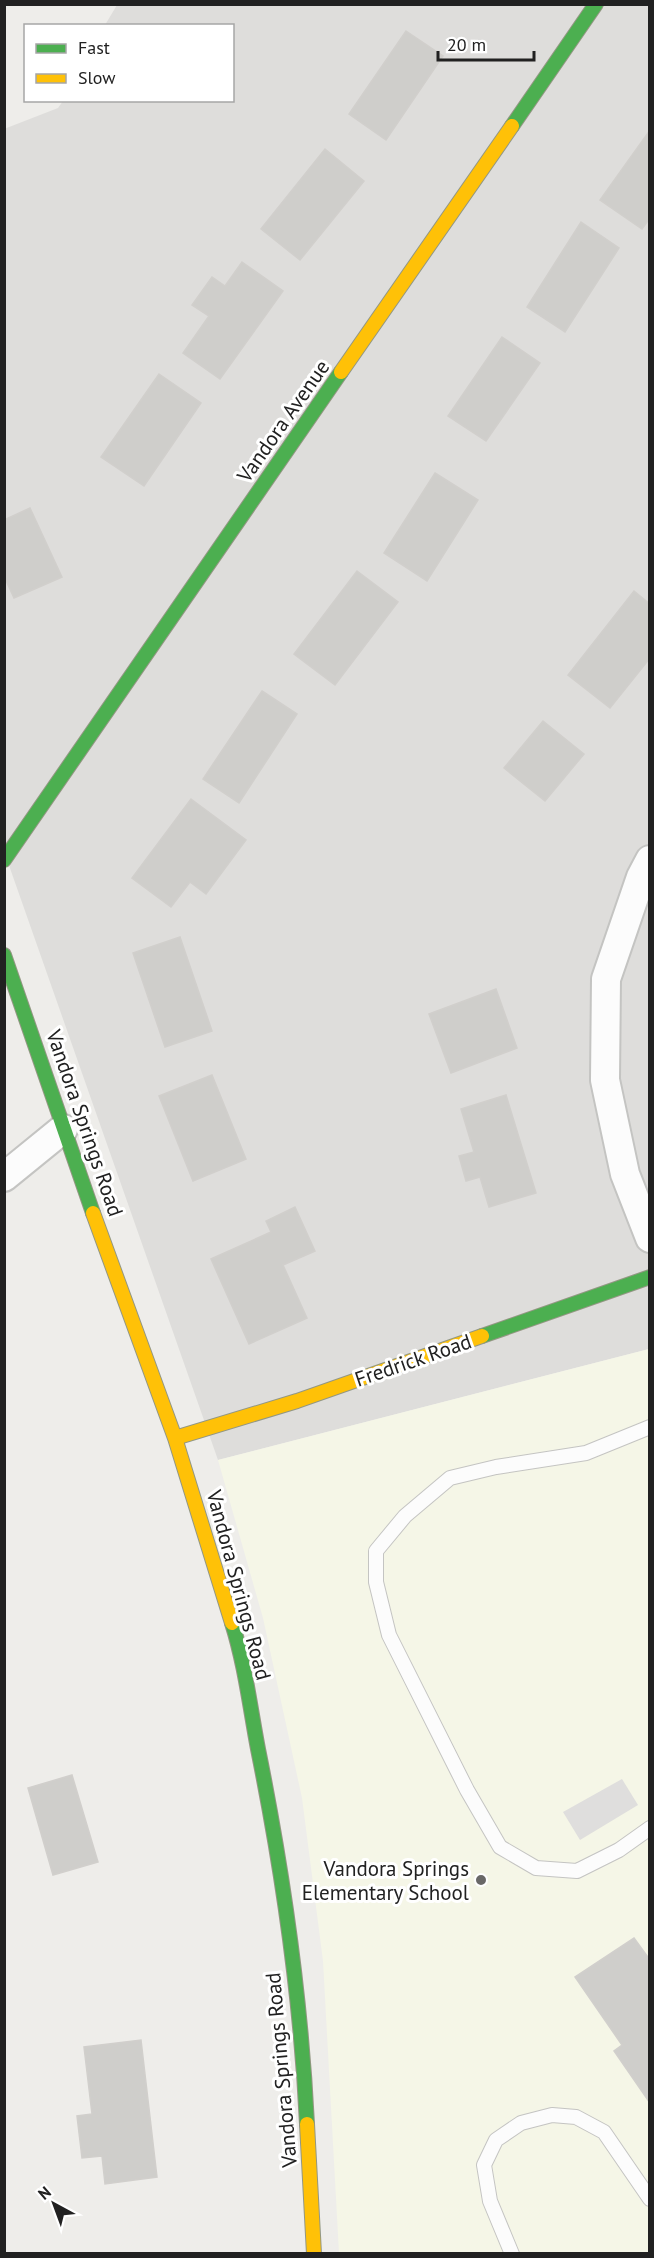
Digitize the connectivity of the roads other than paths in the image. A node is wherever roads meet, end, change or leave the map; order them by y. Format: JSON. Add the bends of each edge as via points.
{"nodes":[{"id":1,"x":596,"y":4,"type":"edge"},
{"id":2,"x":4,"y":860,"type":"edge"},
{"id":3,"x":650,"y":860,"type":"edge"},
{"id":4,"x":4,"y":955,"type":"edge"},
{"id":5,"x":63,"y":1129,"type":"junction"},
{"id":6,"x":4,"y":1177,"type":"edge"},
{"id":7,"x":650,"y":1238,"type":"edge"},
{"id":8,"x":650,"y":1277,"type":"edge"},
{"id":9,"x":650,"y":1427,"type":"edge"},
{"id":10,"x":176,"y":1438,"type":"junction"},
{"id":11,"x":650,"y":1828,"type":"edge"},
{"id":12,"x":650,"y":2199,"type":"edge"},
{"id":13,"x":314,"y":2253,"type":"edge"},
{"id":14,"x":512,"y":2253,"type":"edge"}],
"edges":[{"from":1,"to":2,"type":"street","name":"Vandora Avenue"},
{"from":3,"to":7,"type":"street","via":[[640,877],[606,979],[604,1080],[625,1174]]},
{"from":4,"to":5,"type":"street","name":"Vandora Springs Road"},
{"from":5,"to":6,"type":"street"},
{"from":5,"to":10,"type":"street","name":"Vandora Springs Road"},
{"from":8,"to":10,"type":"street","name":"Fredrick Road","via":[[297,1401]]},
{"from":9,"to":11,"type":"lane","via":[[586,1453],[450,1478],[405,1516],[376,1551],[375,1582],[389,1635],[500,1847],[536,1868],[577,1871],[619,1850]]},
{"from":10,"to":13,"type":"street","name":"Vandora Springs Road","via":[[234,1629],[270,1810],[303,2045]]},
{"from":12,"to":14,"type":"lane","via":[[604,2132],[576,2117],[552,2115],[521,2123],[496,2140],[484,2165],[490,2201]]}]}
